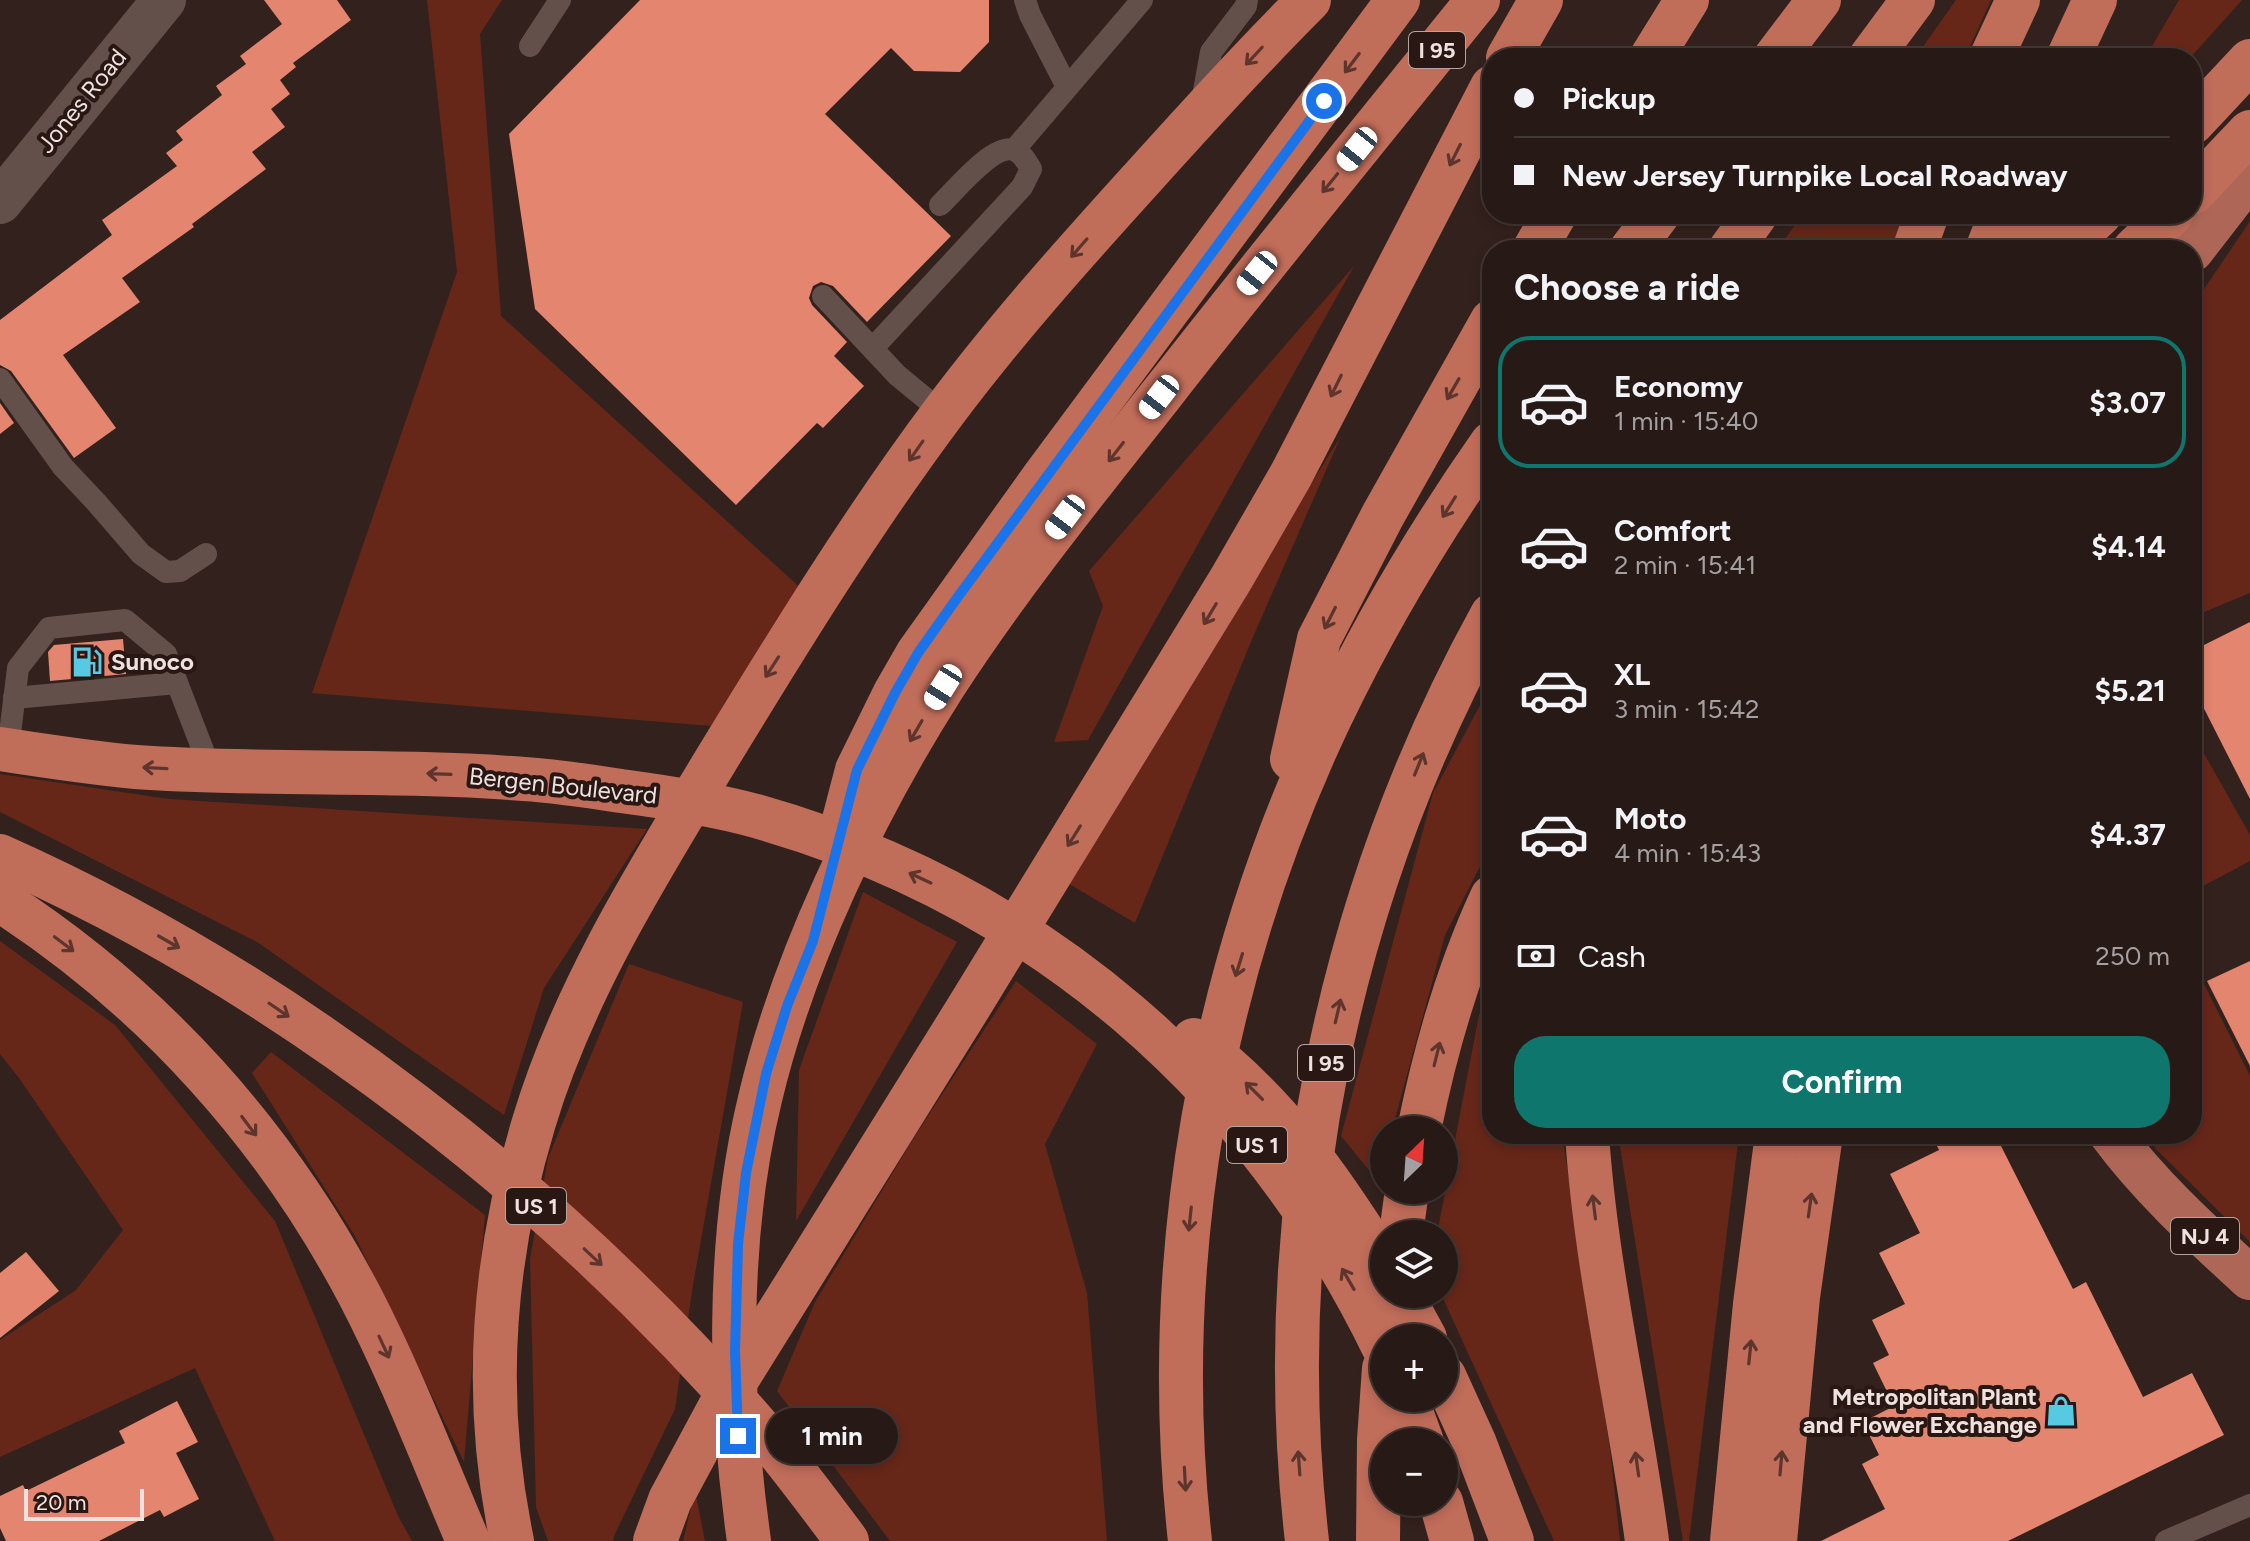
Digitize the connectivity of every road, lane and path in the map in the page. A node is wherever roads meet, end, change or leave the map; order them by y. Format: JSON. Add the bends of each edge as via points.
{"nodes":[{"id":1,"x":164,"y":0,"type":"edge"},
{"id":2,"x":560,"y":0,"type":"edge"},
{"id":3,"x":1025,"y":0,"type":"edge"},
{"id":4,"x":1142,"y":0,"type":"edge"},
{"id":5,"x":1247,"y":0,"type":"edge"},
{"id":6,"x":1309,"y":0,"type":"edge"},
{"id":7,"x":1398,"y":0,"type":"edge"},
{"id":8,"x":1478,"y":0,"type":"edge"},
{"id":9,"x":1541,"y":0,"type":"edge"},
{"id":10,"x":1687,"y":0,"type":"edge"},
{"id":11,"x":1819,"y":0,"type":"edge"},
{"id":12,"x":1913,"y":0,"type":"edge"},
{"id":13,"x":2018,"y":0,"type":"edge"},
{"id":14,"x":2096,"y":0,"type":"edge"},
{"id":15,"x":530,"y":46,"type":"dead end"},
{"id":16,"x":1514,"y":48,"type":"edge"},
{"id":17,"x":1657,"y":48,"type":"edge"},
{"id":18,"x":1783,"y":48,"type":"edge"},
{"id":19,"x":1877,"y":48,"type":"edge"},
{"id":20,"x":1996,"y":48,"type":"edge"},
{"id":21,"x":2073,"y":48,"type":"edge"},
{"id":22,"x":2086,"y":48,"type":"edge"},
{"id":23,"x":2250,"y":61,"type":"edge"},
{"id":24,"x":1067,"y":87,"type":"junction"},
{"id":25,"x":1482,"y":106,"type":"edge"},
{"id":26,"x":2202,"y":112,"type":"edge"},
{"id":27,"x":1200,"y":114,"type":"junction"},
{"id":28,"x":2250,"y":132,"type":"edge"},
{"id":29,"x":1014,"y":150,"type":"junction"},
{"id":30,"x":2250,"y":175,"type":"edge"},
{"id":31,"x":2202,"y":182,"type":"edge"},
{"id":32,"x":0,"y":202,"type":"edge"},
{"id":33,"x":940,"y":205,"type":"dead end"},
{"id":34,"x":2161,"y":224,"type":"edge"},
{"id":35,"x":2072,"y":228,"type":"edge"},
{"id":36,"x":2050,"y":240,"type":"edge"},
{"id":37,"x":2144,"y":240,"type":"edge"},
{"id":38,"x":2200,"y":240,"type":"edge"},
{"id":39,"x":823,"y":296,"type":"dead end"},
{"id":40,"x":1482,"y":339,"type":"edge"},
{"id":41,"x":873,"y":348,"type":"junction"},
{"id":42,"x":0,"y":379,"type":"edge"},
{"id":43,"x":943,"y":413,"type":"junction"},
{"id":44,"x":1482,"y":458,"type":"edge"},
{"id":45,"x":206,"y":554,"type":"dead end"},
{"id":46,"x":1482,"y":634,"type":"edge"},
{"id":47,"x":177,"y":683,"type":"junction"},
{"id":48,"x":14,"y":698,"type":"junction"},
{"id":49,"x":4,"y":749,"type":"edge"},
{"id":50,"x":211,"y":771,"type":"junction"},
{"id":51,"x":0,"y":856,"type":"edge"},
{"id":52,"x":1261,"y":890,"type":"junction"},
{"id":53,"x":0,"y":900,"type":"edge"},
{"id":54,"x":1482,"y":922,"type":"edge"},
{"id":55,"x":813,"y":941,"type":"junction"},
{"id":56,"x":1085,"y":979,"type":"junction"},
{"id":57,"x":1422,"y":1116,"type":"edge"},
{"id":58,"x":1588,"y":1144,"type":"edge"},
{"id":59,"x":1776,"y":1144,"type":"edge"},
{"id":60,"x":1820,"y":1144,"type":"edge"},
{"id":61,"x":2118,"y":1144,"type":"edge"},
{"id":62,"x":1370,"y":1243,"type":"edge"},
{"id":63,"x":2250,"y":1278,"type":"edge"},
{"id":64,"x":1372,"y":1324,"type":"edge"},
{"id":65,"x":1458,"y":1407,"type":"edge"},
{"id":66,"x":1381,"y":1412,"type":"edge"},
{"id":67,"x":2250,"y":1505,"type":"edge"},
{"id":68,"x":1445,"y":1516,"type":"edge"},
{"id":69,"x":748,"y":1536,"type":"edge"},
{"id":70,"x":468,"y":1541,"type":"edge"},
{"id":71,"x":512,"y":1541,"type":"edge"},
{"id":72,"x":655,"y":1541,"type":"edge"},
{"id":73,"x":847,"y":1541,"type":"edge"},
{"id":74,"x":1190,"y":1541,"type":"edge"},
{"id":75,"x":1307,"y":1541,"type":"edge"},
{"id":76,"x":1378,"y":1541,"type":"edge"},
{"id":77,"x":1452,"y":1541,"type":"edge"},
{"id":78,"x":1512,"y":1541,"type":"edge"},
{"id":79,"x":1647,"y":1541,"type":"edge"},
{"id":80,"x":1732,"y":1541,"type":"edge"},
{"id":81,"x":1775,"y":1541,"type":"edge"},
{"id":82,"x":2166,"y":1541,"type":"edge"}],
"edges":[{"from":1,"to":32,"type":"street","name":"Jones Road"},
{"from":2,"to":15,"type":"lane"},
{"from":3,"to":24,"type":"lane"},
{"from":4,"to":24,"type":"lane"},
{"from":5,"to":27,"type":"lane","via":[[1211,52]]},
{"from":6,"to":27,"type":"highway","one_way":true},
{"from":7,"to":55,"type":"highway","one_way":true,"via":[[918,653],[857,770]]},
{"from":8,"to":55,"type":"highway","number":"I 95","one_way":true,"via":[[1237,298],[987,623],[887,782]]},
{"from":9,"to":16,"type":"highway"},
{"from":10,"to":17,"type":"highway"},
{"from":11,"to":18,"type":"highway"},
{"from":12,"to":19,"type":"highway"},
{"from":13,"to":20,"type":"highway"},
{"from":14,"to":21,"type":"highway"},
{"from":14,"to":22,"type":"highway"},
{"from":23,"to":26,"type":"highway"},
{"from":24,"to":29,"type":"lane"},
{"from":25,"to":72,"type":"highway","one_way":true,"via":[[1291,475],[721,1405],[670,1500]]},
{"from":27,"to":43,"type":"highway","one_way":true,"via":[[1010,327]]},
{"from":28,"to":31,"type":"highway"},
{"from":29,"to":33,"type":"lane","via":[[991,155]]},
{"from":29,"to":41,"type":"lane","via":[[1031,169],[1022,187]]},
{"from":30,"to":38,"type":"highway"},
{"from":34,"to":37,"type":"highway"},
{"from":35,"to":36,"type":"highway"},
{"from":39,"to":41,"type":"lane"},
{"from":40,"to":52,"type":"highway","one_way":true,"via":[[1319,639]]},
{"from":41,"to":43,"type":"lane"},
{"from":42,"to":45,"type":"lane","via":[[63,467],[141,554],[166,572],[180,571]]},
{"from":43,"to":71,"type":"highway","one_way":true,"via":[[755,694],[606,951],[567,1032],[535,1116],[504,1249],[493,1381]]},
{"from":44,"to":52,"type":"highway","one_way":true,"via":[[1362,656],[1293,804]]},
{"from":75,"to":46,"type":"highway","number":"I 95","one_way":true,"via":[[1297,1411],[1300,1275],[1323,1074],[1367,904],[1398,815],[1433,730]]},
{"from":47,"to":48,"type":"lane"},
{"from":47,"to":48,"type":"lane","via":[[166,654],[125,620],[49,628],[18,668]]},
{"from":47,"to":50,"type":"lane"},
{"from":48,"to":49,"type":"lane"},
{"from":50,"to":49,"type":"highway","name":"Bergen Boulevard","number":"US 1","one_way":true,"via":[[133,767]]},
{"from":56,"to":50,"type":"highway","name":"Bergen Boulevard","number":"US 1","one_way":true,"via":[[956,896],[822,837],[751,815],[573,784],[447,775]]},
{"from":51,"to":73,"type":"highway","number":"US 1","one_way":true,"via":[[98,903],[213,968],[454,1136],[619,1282],[718,1383]]},
{"from":52,"to":74,"type":"highway","one_way":true,"via":[[1209,1083],[1187,1245],[1181,1428]]},
{"from":53,"to":70,"type":"highway","one_way":true,"via":[[87,961],[142,1009],[198,1065],[270,1154],[359,1295]]},
{"from":57,"to":54,"type":"highway","one_way":true,"via":[[1439,1044]]},
{"from":55,"to":69,"type":"highway","number":"I 95","via":[[759,1103],[741,1210],[737,1413]]},
{"from":62,"to":56,"type":"highway","one_way":true,"via":[[1295,1135],[1244,1081],[1183,1031]]},
{"from":64,"to":56,"type":"highway","number":"US 1","one_way":true,"via":[[1319,1231],[1248,1132],[1170,1051]]},
{"from":79,"to":58,"type":"highway","one_way":true,"via":[[1598,1244]]},
{"from":80,"to":59,"type":"highway","one_way":true},
{"from":81,"to":60,"type":"highway","one_way":true,"via":[[1798,1297]]},
{"from":61,"to":63,"type":"highway","number":"NJ 4","via":[[2168,1201]]},
{"from":65,"to":78,"type":"highway"},
{"from":66,"to":76,"type":"highway"},
{"from":67,"to":82,"type":"lane"},
{"from":68,"to":77,"type":"highway"}]}
